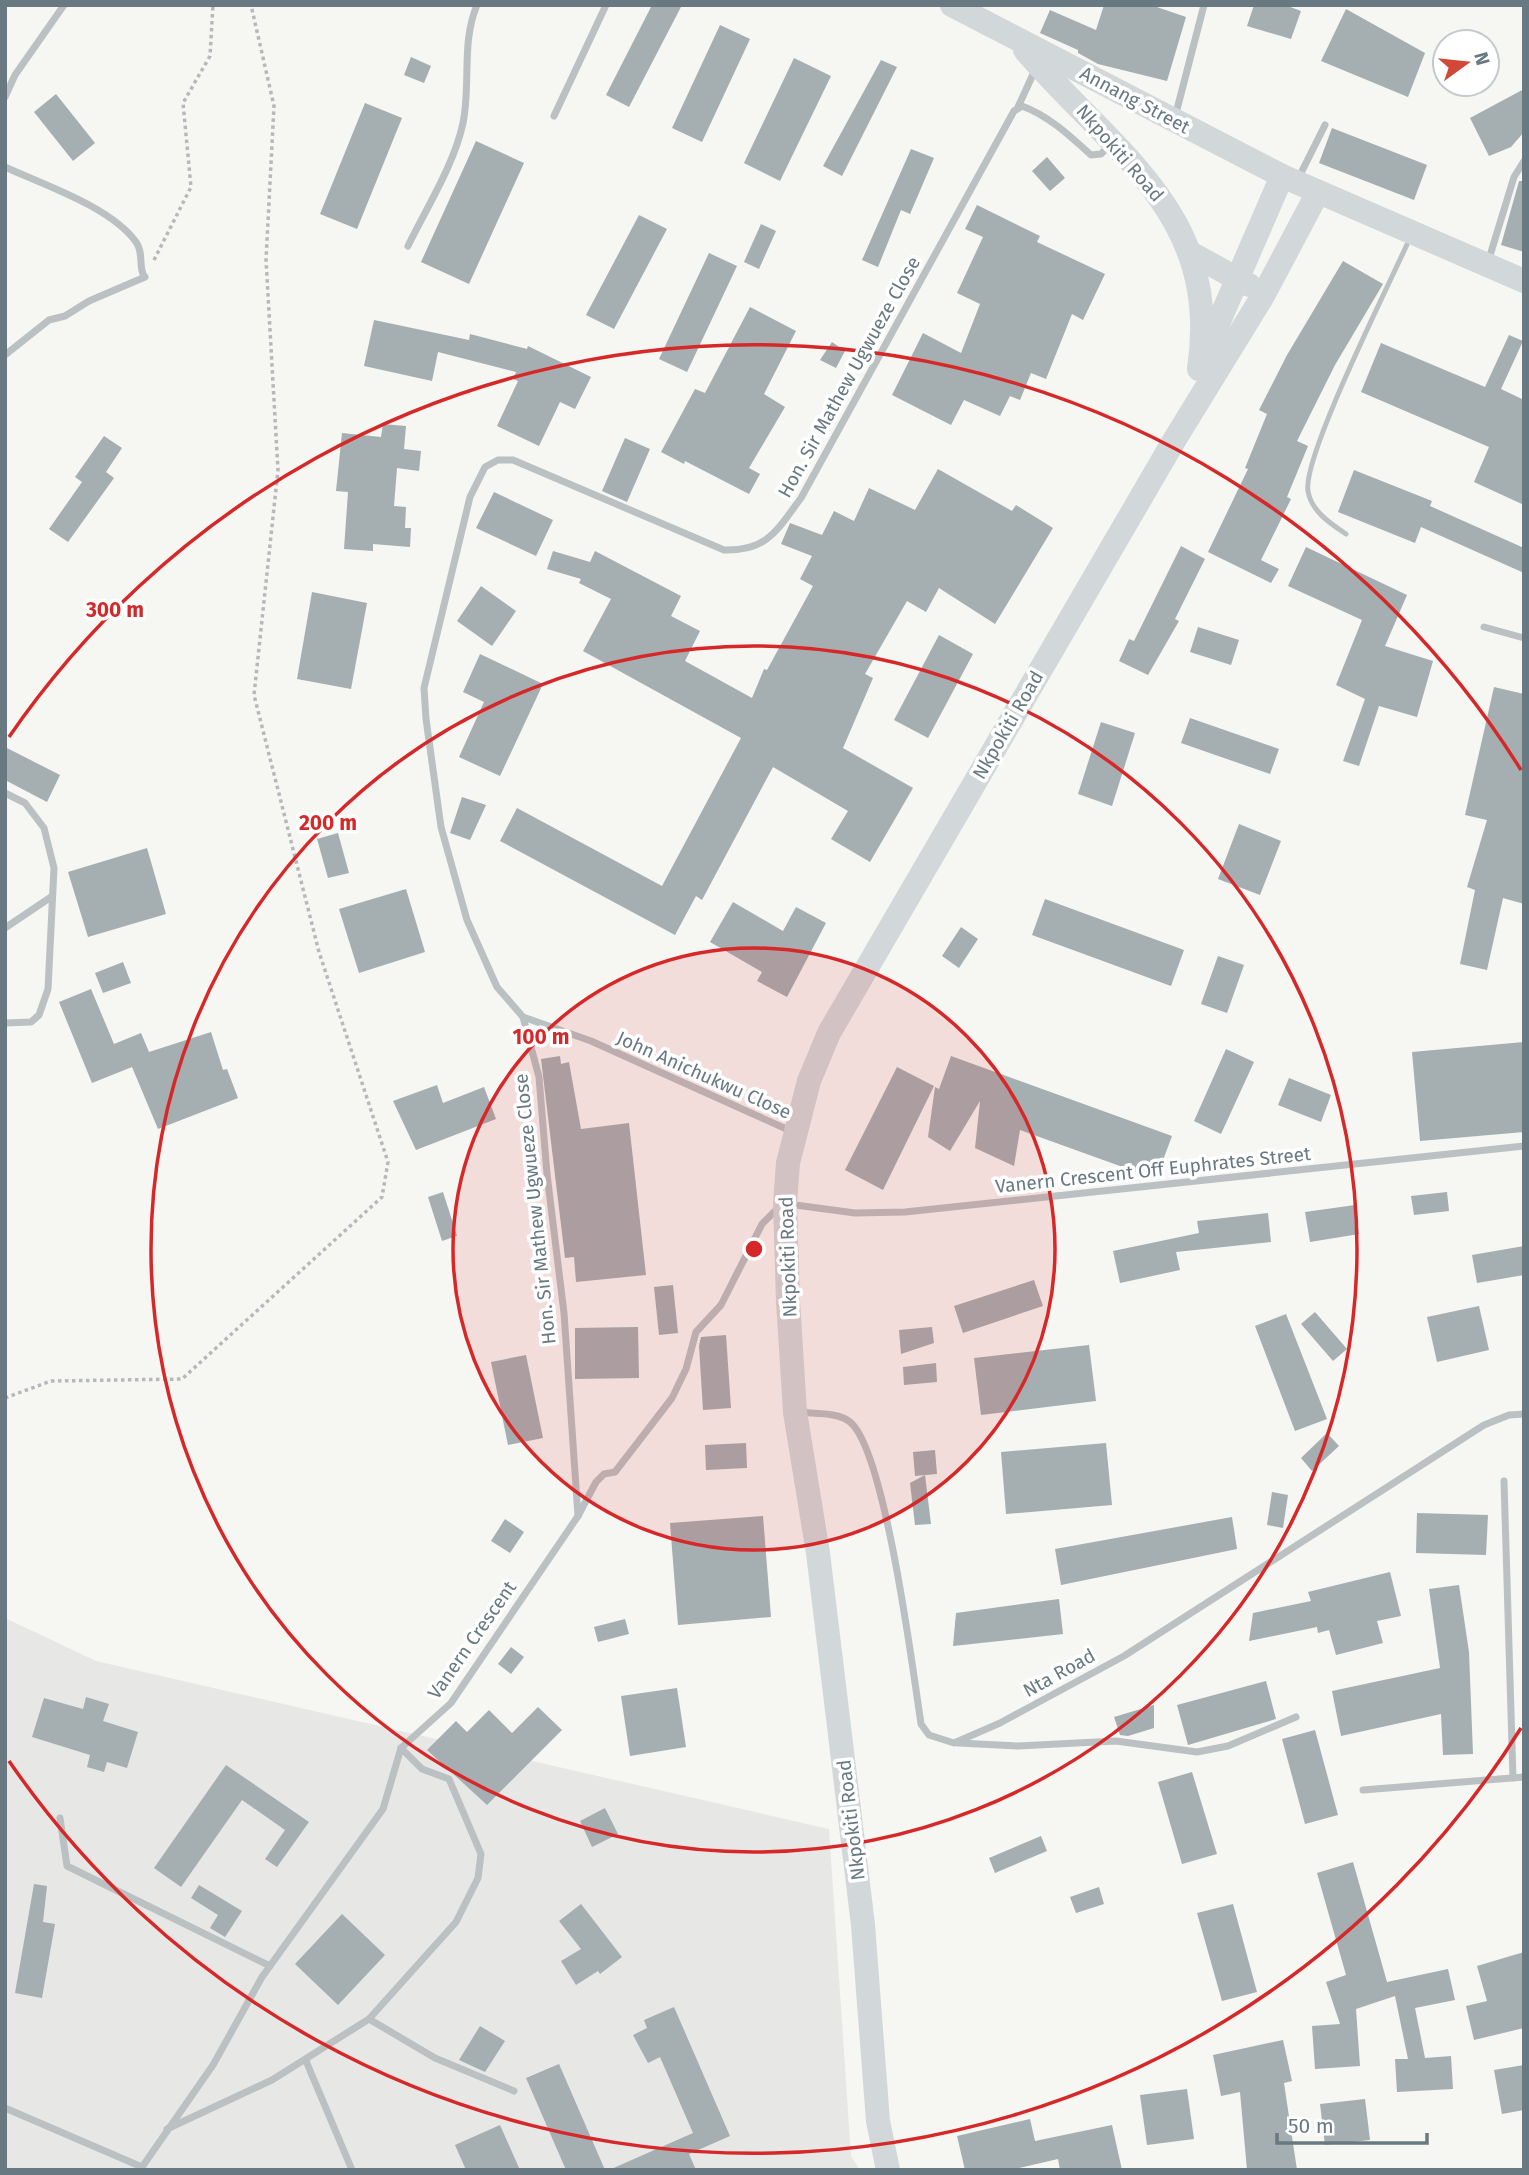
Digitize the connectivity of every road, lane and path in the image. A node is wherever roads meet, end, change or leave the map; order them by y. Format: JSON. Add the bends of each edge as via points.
{"nodes":[{"id":1,"x":64,"y":5,"type":"edge"},
{"id":2,"x":213,"y":5,"type":"edge"},
{"id":3,"x":251,"y":5,"type":"edge"},
{"id":4,"x":477,"y":5,"type":"edge"},
{"id":5,"x":606,"y":5,"type":"edge"},
{"id":6,"x":952,"y":5,"type":"edge"},
{"id":7,"x":1204,"y":5,"type":"edge"},
{"id":8,"x":1014,"y":36,"type":"junction"},
{"id":9,"x":1038,"y":65,"type":"junction"},
{"id":10,"x":5,"y":97,"type":"edge"},
{"id":11,"x":1018,"y":107,"type":"junction"},
{"id":12,"x":554,"y":116,"type":"dead end"},
{"id":13,"x":1174,"y":121,"type":"junction"},
{"id":14,"x":1325,"y":125,"type":"dead end"},
{"id":15,"x":1114,"y":142,"type":"junction"},
{"id":16,"x":1524,"y":161,"type":"edge"},
{"id":17,"x":5,"y":167,"type":"edge"},
{"id":18,"x":1299,"y":183,"type":"junction"},
{"id":19,"x":1412,"y":234,"type":"junction"},
{"id":20,"x":408,"y":246,"type":"dead end"},
{"id":21,"x":1192,"y":254,"type":"junction"},
{"id":22,"x":1487,"y":266,"type":"junction"},
{"id":23,"x":145,"y":277,"type":"junction"},
{"id":24,"x":1237,"y":278,"type":"junction"},
{"id":25,"x":1524,"y":281,"type":"edge"},
{"id":26,"x":1264,"y":294,"type":"junction"},
{"id":27,"x":5,"y":355,"type":"edge"},
{"id":28,"x":1199,"y":369,"type":"junction"},
{"id":29,"x":1175,"y":439,"type":"junction"},
{"id":30,"x":1346,"y":534,"type":"dead end"},
{"id":31,"x":1484,"y":627,"type":"dead end"},
{"id":32,"x":1524,"y":638,"type":"edge"},
{"id":33,"x":5,"y":793,"type":"edge"},
{"id":34,"x":51,"y":898,"type":"junction"},
{"id":35,"x":5,"y":928,"type":"edge"},
{"id":36,"x":523,"y":1017,"type":"junction"},
{"id":37,"x":5,"y":1023,"type":"edge"},
{"id":38,"x":793,"y":1132,"type":"junction"},
{"id":39,"x":1524,"y":1146,"type":"edge"},
{"id":40,"x":785,"y":1203,"type":"junction"},
{"id":41,"x":5,"y":1398,"type":"edge"},
{"id":42,"x":795,"y":1412,"type":"junction"},
{"id":43,"x":1524,"y":1414,"type":"edge"},
{"id":44,"x":1504,"y":1481,"type":"dead end"},
{"id":45,"x":578,"y":1516,"type":"junction"},
{"id":46,"x":1296,"y":1717,"type":"dead end"},
{"id":47,"x":954,"y":1743,"type":"junction"},
{"id":48,"x":401,"y":1748,"type":"junction"},
{"id":49,"x":1524,"y":1777,"type":"edge"},
{"id":50,"x":1513,"y":1778,"type":"junction"},
{"id":51,"x":1363,"y":1790,"type":"dead end"},
{"id":52,"x":60,"y":1818,"type":"dead end"},
{"id":53,"x":270,"y":1966,"type":"junction"},
{"id":54,"x":369,"y":2019,"type":"junction"},
{"id":55,"x":306,"y":2061,"type":"junction"},
{"id":56,"x":514,"y":2091,"type":"dead end"},
{"id":57,"x":5,"y":2108,"type":"edge"},
{"id":58,"x":167,"y":2129,"type":"junction"},
{"id":59,"x":141,"y":2168,"type":"edge"},
{"id":60,"x":352,"y":2170,"type":"edge"},
{"id":61,"x":888,"y":2170,"type":"edge"}],
"edges":[{"from":1,"to":10,"type":"street"},
{"from":2,"to":23,"type":"path","via":[[209,56],[183,103],[191,187]]},
{"from":3,"to":41,"type":"path","via":[[274,106],[266,260],[278,470],[254,695],[319,952],[388,1162],[382,1197],[182,1379],[51,1381]]},
{"from":4,"to":20,"type":"street","via":[[467,51],[464,119],[458,142]]},
{"from":5,"to":12,"type":"street"},
{"from":6,"to":8,"type":"main road","name":"Annang Street"},
{"from":7,"to":13,"type":"street"},
{"from":8,"to":9,"type":"main road","name":"Nkpokiti Road"},
{"from":8,"to":13,"type":"main road","name":"Annang Street"},
{"from":9,"to":11,"type":"street","name":"Hon. Sir Mathew Ugwueze Close"},
{"from":9,"to":15,"type":"main road","name":"Nkpokiti Road"},
{"from":11,"to":15,"type":"street","via":[[1034,110],[1054,123],[1091,155],[1101,154]]},
{"from":11,"to":36,"type":"street","name":"Hon. Sir Mathew Ugwueze Close","via":[[801,498],[763,544],[724,550],[513,460],[498,460],[485,467],[470,497],[424,688],[426,719],[441,827],[467,920],[497,987]]},
{"from":13,"to":18,"type":"main road","name":"Annang Street"},
{"from":14,"to":18,"type":"street"},
{"from":15,"to":21,"type":"main road","name":"Nkpokiti Road","via":[[1150,184]]},
{"from":16,"to":22,"type":"street","via":[[1514,177]]},
{"from":17,"to":23,"type":"street","via":[[123,228],[138,244]]},
{"from":18,"to":19,"type":"main road","name":"Annang Street"},
{"from":18,"to":24,"type":"main road"},
{"from":18,"to":26,"type":"main road"},
{"from":19,"to":22,"type":"main road","name":"Annang Street"},
{"from":19,"to":30,"type":"lane","via":[[1316,448],[1308,491],[1324,519]]},
{"from":21,"to":24,"type":"main road"},
{"from":21,"to":28,"type":"main road","name":"Nkpokiti Road","via":[[1204,336]]},
{"from":22,"to":25,"type":"main road","name":"Annang Street"},
{"from":23,"to":27,"type":"street","via":[[49,320]]},
{"from":24,"to":26,"type":"main road"},
{"from":24,"to":28,"type":"main road"},
{"from":26,"to":29,"type":"main road"},
{"from":28,"to":29,"type":"main road"},
{"from":29,"to":38,"type":"main road","name":"Nkpokiti Road","via":[[829,1033]]},
{"from":31,"to":32,"type":"street"},
{"from":33,"to":34,"type":"street","via":[[25,803],[44,828],[54,868]]},
{"from":34,"to":35,"type":"street"},
{"from":34,"to":37,"type":"street","via":[[48,989],[39,1016],[31,1022]]},
{"from":36,"to":38,"type":"street","name":"John Anichukwu Close","via":[[590,1041]]},
{"from":36,"to":45,"type":"street","name":"Hon. Sir Mathew Ugwueze Close","via":[[540,1077],[564,1313]]},
{"from":38,"to":40,"type":"main road","name":"Nkpokiti Road"},
{"from":39,"to":40,"type":"street","name":"Vanern Crescent Off Euphrates Street","via":[[905,1212],[855,1213]]},
{"from":40,"to":42,"type":"main road","name":"Nkpokiti Road"},
{"from":40,"to":45,"type":"street","name":"Vanern Crescent","via":[[762,1224],[720,1305],[696,1332],[672,1398],[615,1472],[596,1482]]},
{"from":42,"to":47,"type":"street","via":[[837,1416],[856,1429],[872,1465],[889,1530],[921,1724],[929,1735]]},
{"from":42,"to":61,"type":"main road","name":"Nkpokiti Road","via":[[818,1553],[862,1911],[878,2121]]},
{"from":43,"to":47,"type":"street","name":"Nta Road","via":[[1484,1425],[1124,1656]]},
{"from":44,"to":50,"type":"street"},
{"from":45,"to":48,"type":"street","name":"Vanern Crescent","via":[[451,1703]]},
{"from":46,"to":47,"type":"street","via":[[1228,1746],[1197,1752],[1116,1741],[1018,1746]]},
{"from":48,"to":53,"type":"street","via":[[383,1809]]},
{"from":48,"to":54,"type":"street","via":[[422,1769],[449,1779],[481,1854],[478,1878],[456,1922]]},
{"from":49,"to":50,"type":"street"},
{"from":50,"to":51,"type":"street"},
{"from":52,"to":53,"type":"street","via":[[67,1866]]},
{"from":53,"to":58,"type":"street","via":[[213,2065]]},
{"from":54,"to":55,"type":"street"},
{"from":54,"to":56,"type":"street","via":[[435,2058]]},
{"from":55,"to":58,"type":"street"},
{"from":55,"to":60,"type":"street"},
{"from":57,"to":59,"type":"street"},
{"from":58,"to":59,"type":"street"}]}
